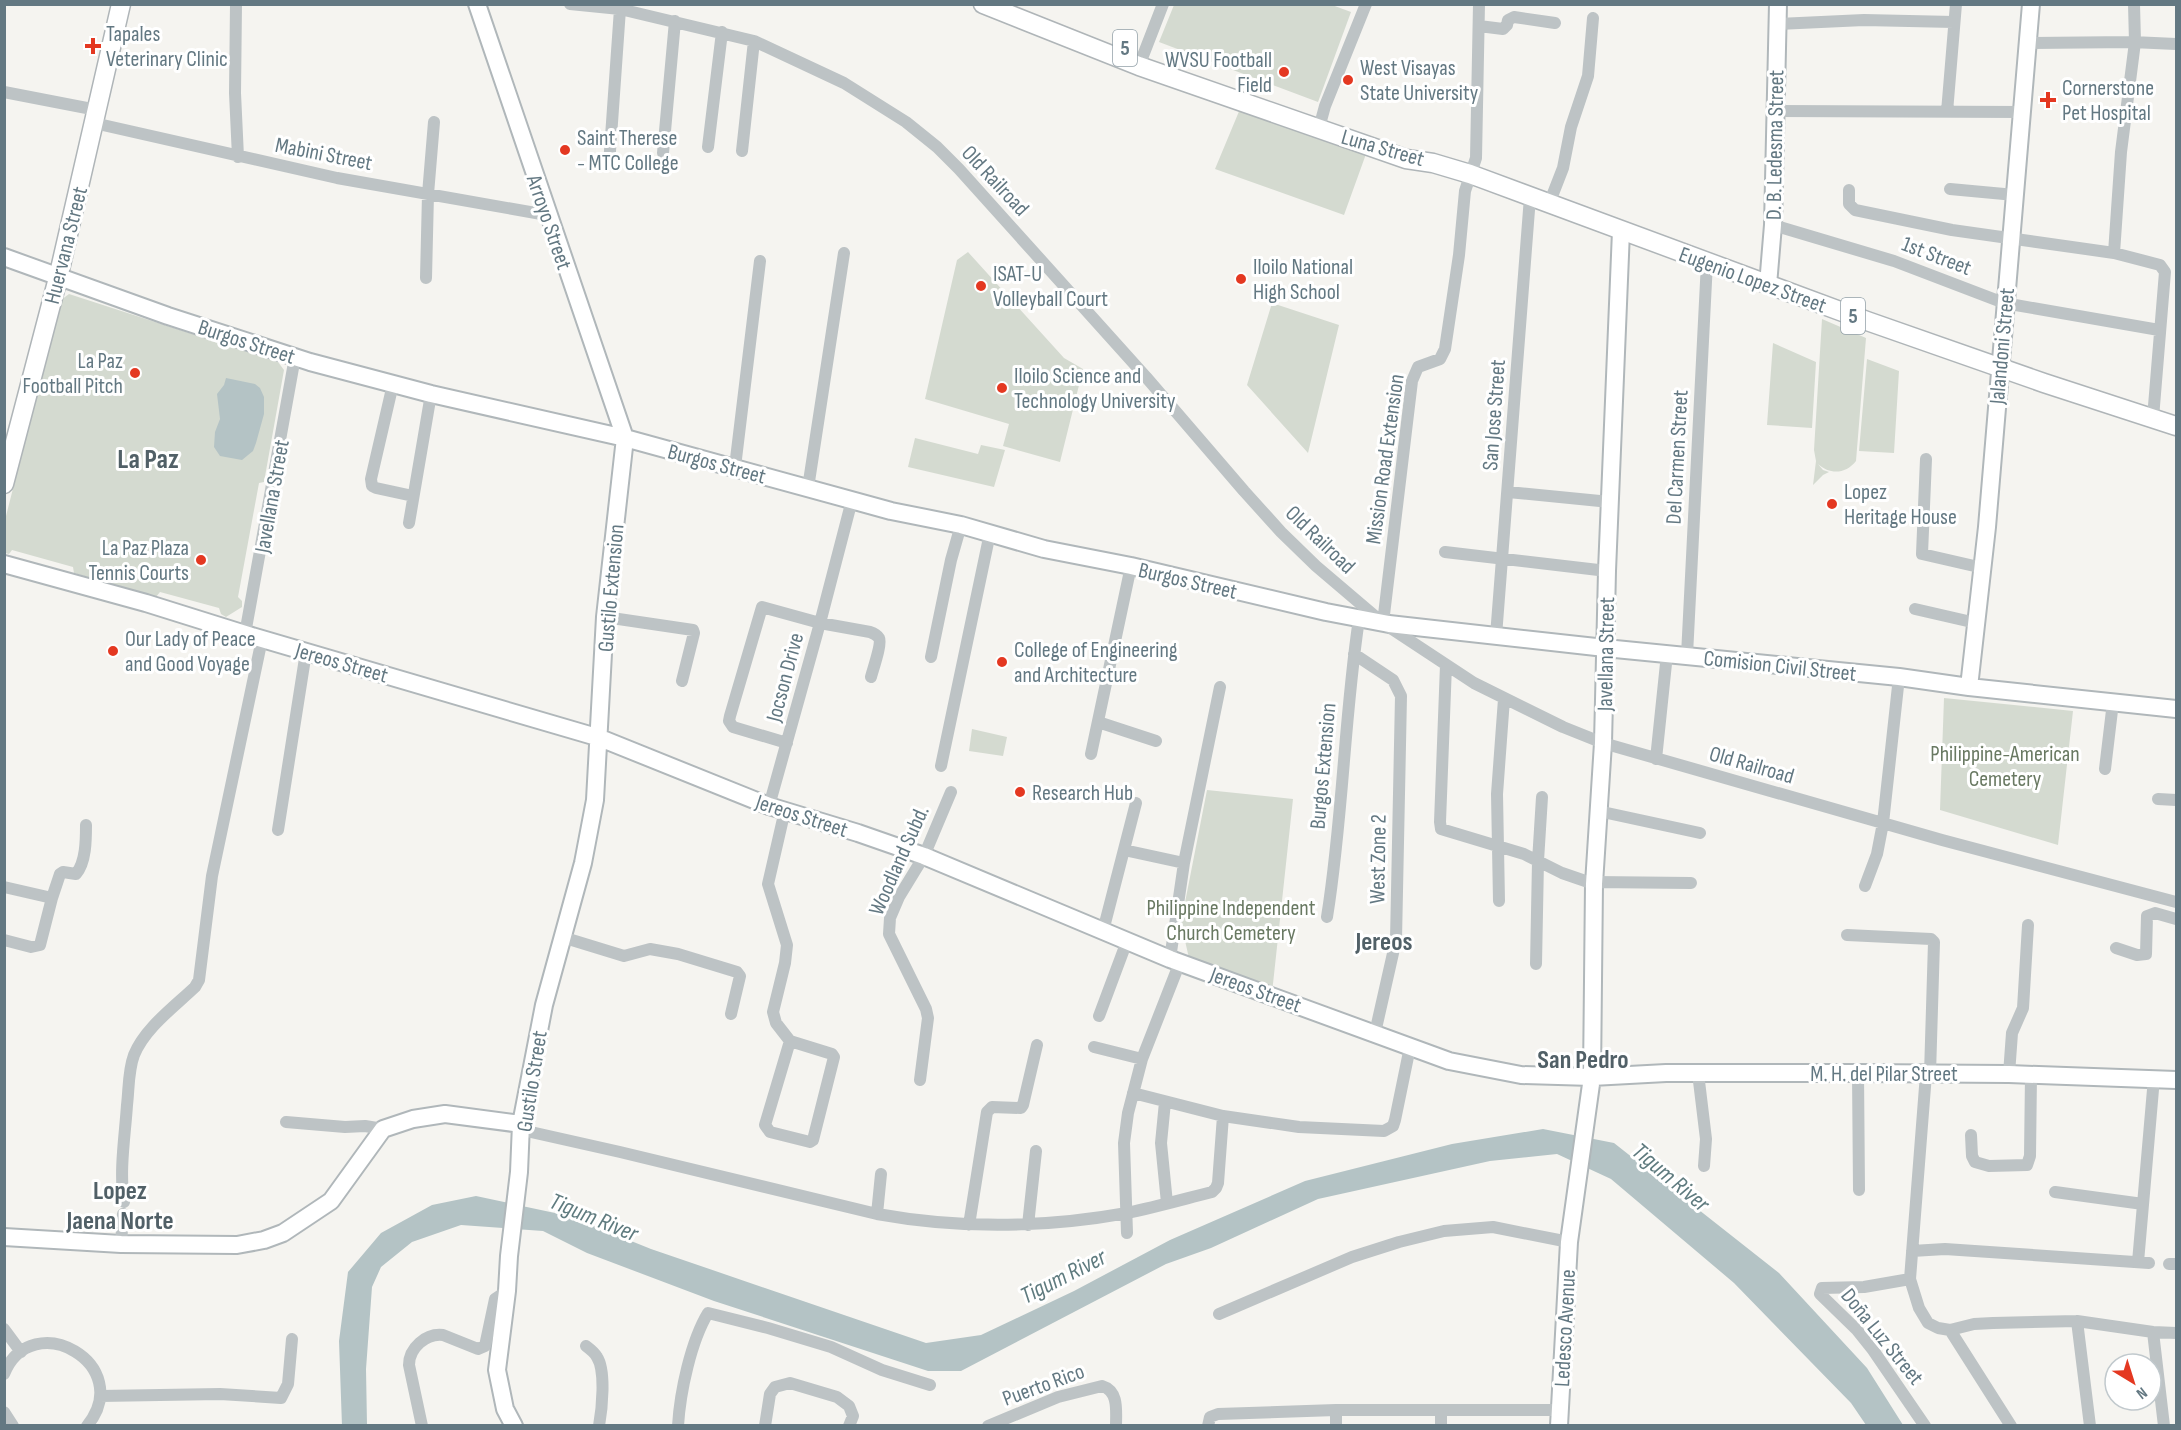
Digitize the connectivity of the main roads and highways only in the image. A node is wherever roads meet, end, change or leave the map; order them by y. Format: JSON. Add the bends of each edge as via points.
{"nodes":[{"id":1,"x":121,"y":4,"type":"edge"},
{"id":2,"x":983,"y":4,"type":"edge"},
{"id":3,"x":1011,"y":4,"type":"edge"},
{"id":4,"x":1142,"y":60,"type":"junction"},
{"id":5,"x":1433,"y":163,"type":"joint"},
{"id":6,"x":2176,"y":426,"type":"edge"},
{"id":7,"x":4,"y":484,"type":"edge"}],
"edges":[{"from":1,"to":7,"type":"main road","name":"Huervana Street","via":[[58,278]]},
{"from":2,"to":4,"type":"main road","name":"Luna Street","number":"5"},
{"from":3,"to":4,"type":"main road","name":"Luna Street","number":"5"},
{"from":4,"to":5,"type":"main road","name":"Luna Street","number":"5","via":[[1320,123],[1410,150]]},
{"from":5,"to":6,"type":"main road","name":"Eugenio Lopez Street","number":"5","via":[[1768,285]]}]}
